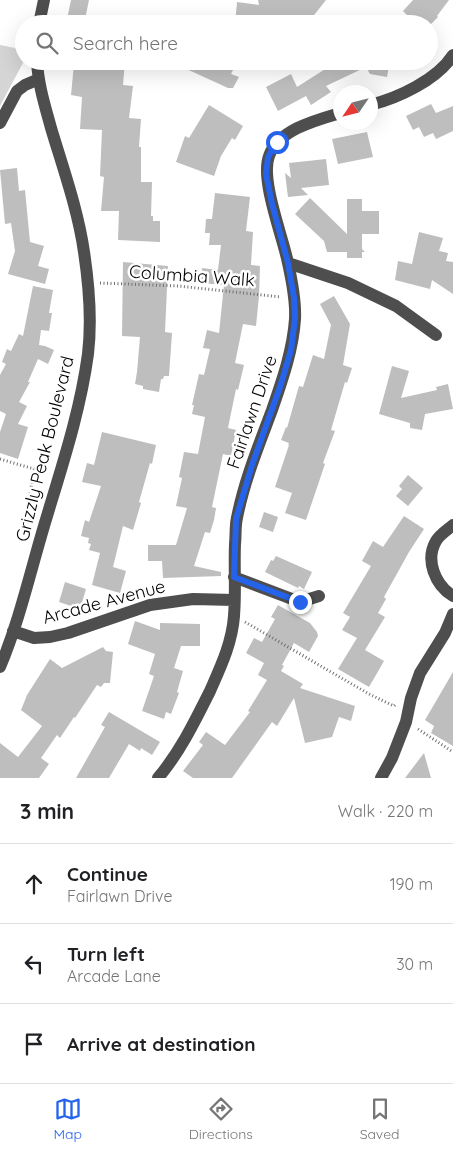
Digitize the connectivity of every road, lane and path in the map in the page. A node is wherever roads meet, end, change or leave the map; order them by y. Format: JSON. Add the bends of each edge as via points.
{"nodes":[{"id":1,"x":44,"y":0,"type":"edge"},
{"id":2,"x":42,"y":15,"type":"edge"},
{"id":3,"x":453,"y":55,"type":"edge"},
{"id":4,"x":38,"y":70,"type":"edge"},
{"id":5,"x":39,"y":80,"type":"junction"},
{"id":6,"x":378,"y":103,"type":"edge"},
{"id":7,"x":333,"y":115,"type":"edge"},
{"id":8,"x":0,"y":123,"type":"edge"},
{"id":9,"x":288,"y":263,"type":"junction"},
{"id":10,"x":88,"y":283,"type":"junction"},
{"id":11,"x":294,"y":298,"type":"junction"},
{"id":12,"x":436,"y":335,"type":"dead end"},
{"id":13,"x":0,"y":458,"type":"edge"},
{"id":14,"x":453,"y":526,"type":"edge"},
{"id":15,"x":44,"y":527,"type":"junction"},
{"id":16,"x":234,"y":577,"type":"junction"},
{"id":17,"x":319,"y":596,"type":"dead end"},
{"id":18,"x":453,"y":596,"type":"edge"},
{"id":19,"x":234,"y":600,"type":"junction"},
{"id":20,"x":453,"y":614,"type":"edge"},
{"id":21,"x":259,"y":629,"type":"dead end"},
{"id":22,"x":13,"y":631,"type":"junction"},
{"id":23,"x":0,"y":667,"type":"edge"},
{"id":24,"x":411,"y":698,"type":"junction"},
{"id":25,"x":423,"y":731,"type":"dead end"},
{"id":26,"x":453,"y":752,"type":"edge"},
{"id":27,"x":158,"y":778,"type":"edge"},
{"id":28,"x":381,"y":778,"type":"edge"}],
"edges":[{"from":1,"to":2,"type":"street"},
{"from":3,"to":6,"type":"street","via":[[428,79]]},
{"from":4,"to":5,"type":"street","name":"Grizzly Peak Boulevard"},
{"from":5,"to":8,"type":"street","via":[[17,91]]},
{"from":5,"to":10,"type":"street","name":"Grizzly Peak Boulevard","via":[[77,217]]},
{"from":7,"to":9,"type":"street","name":"Fairlawn Drive","via":[[295,130],[277,142],[268,157],[266,174]]},
{"from":9,"to":11,"type":"street","name":"Fairlawn Drive"},
{"from":9,"to":12,"type":"street","via":[[348,284],[396,306]]},
{"from":10,"to":11,"type":"path","name":"Columbia Walk","via":[[178,286]]},
{"from":10,"to":15,"type":"street","name":"Grizzly Peak Boulevard","via":[[88,353],[81,396]]},
{"from":11,"to":16,"type":"street","name":"Fairlawn Drive","via":[[291,350],[236,519]]},
{"from":13,"to":15,"type":"path","via":[[34,469],[27,513],[31,521]]},
{"from":14,"to":18,"type":"street","via":[[436,540],[430,563],[438,582]]},
{"from":15,"to":22,"type":"street","name":"Grizzly Peak Boulevard"},
{"from":16,"to":17,"type":"street","via":[[300,602]]},
{"from":16,"to":19,"type":"street","name":"Fairlawn Drive"},
{"from":19,"to":22,"type":"street","name":"Arcade Avenue","via":[[193,599],[150,605],[50,637],[34,638]]},
{"from":19,"to":27,"type":"street","name":"Fairlawn Drive","via":[[231,638],[224,660],[181,748]]},
{"from":20,"to":24,"type":"street","via":[[445,634],[420,673]]},
{"from":21,"to":24,"type":"path","via":[[394,706],[404,697]]},
{"from":22,"to":23,"type":"street","name":"Grizzly Peak Boulevard"},
{"from":24,"to":28,"type":"street","via":[[406,722]]},
{"from":25,"to":26,"type":"path"}]}
